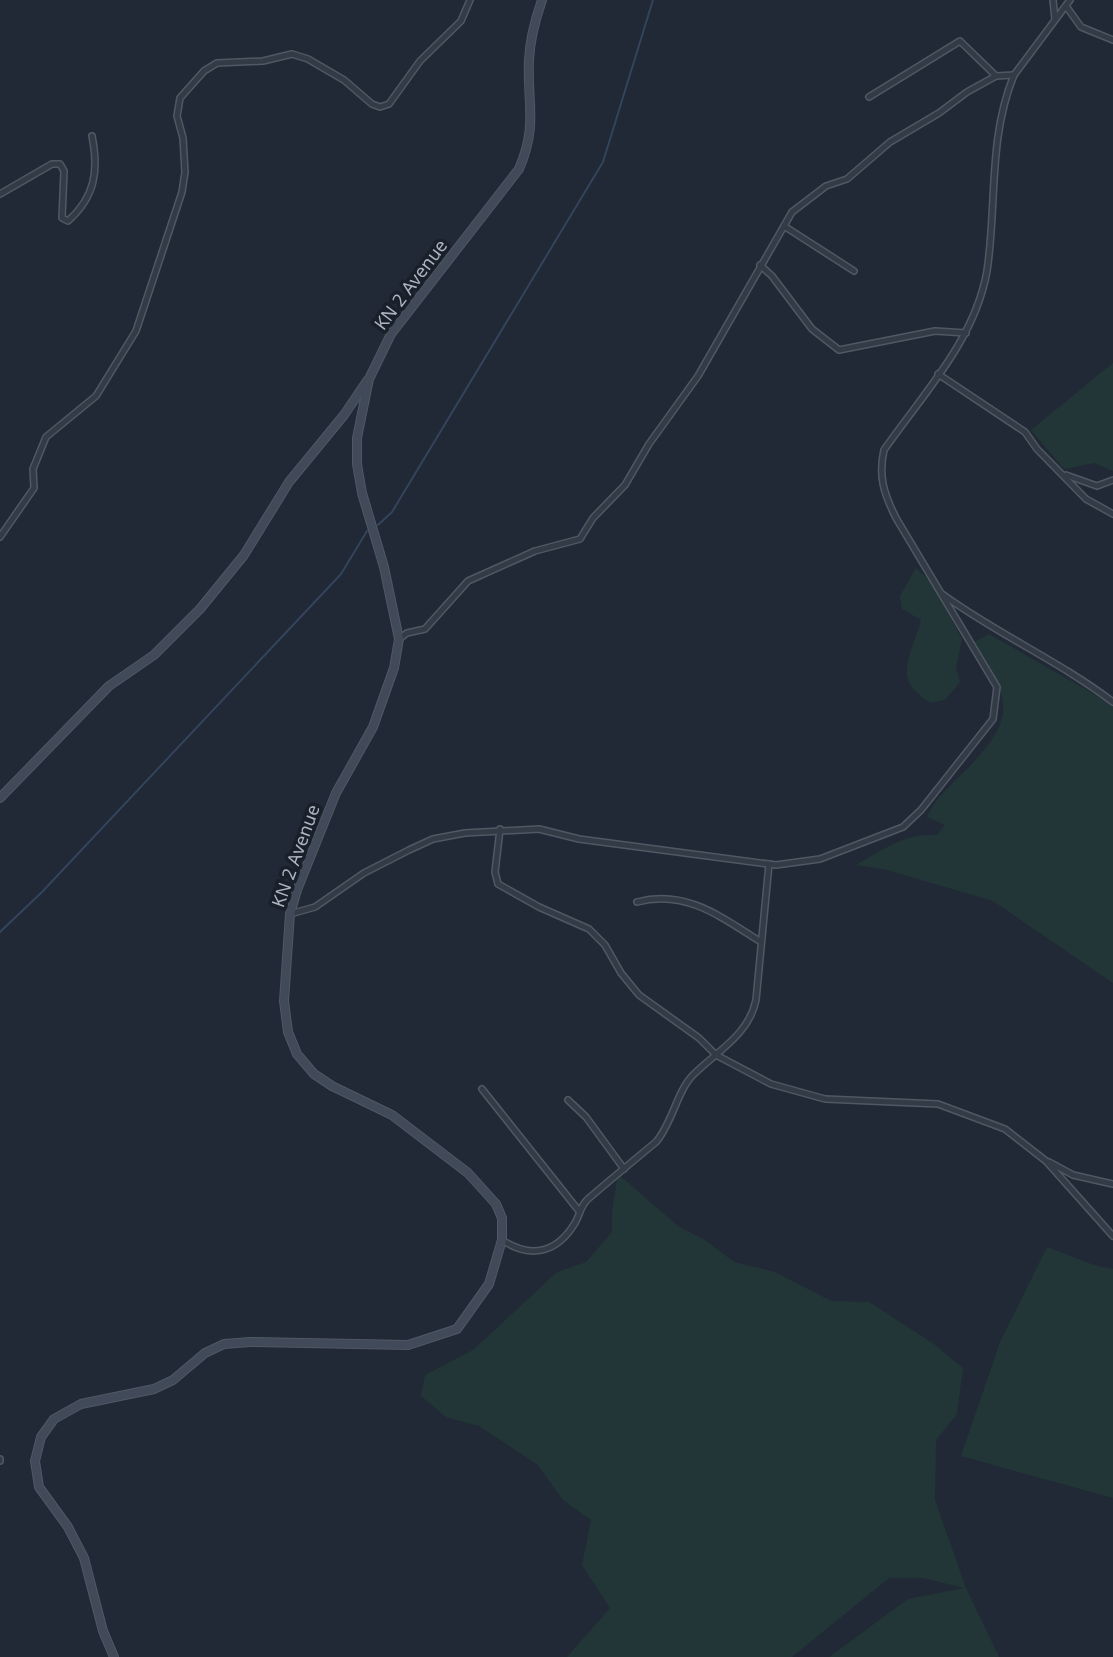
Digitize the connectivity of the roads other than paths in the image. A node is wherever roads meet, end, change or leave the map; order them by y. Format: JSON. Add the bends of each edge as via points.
{"nodes":[{"id":1,"x":470,"y":0,"type":"edge"},
{"id":2,"x":542,"y":0,"type":"edge"},
{"id":3,"x":1053,"y":0,"type":"edge"},
{"id":4,"x":1068,"y":3,"type":"edge"},
{"id":5,"x":1055,"y":19,"type":"junction"},
{"id":6,"x":1113,"y":40,"type":"edge"},
{"id":7,"x":1014,"y":75,"type":"junction"},
{"id":8,"x":996,"y":76,"type":"junction"},
{"id":9,"x":869,"y":97,"type":"dead end"},
{"id":10,"x":92,"y":136,"type":"dead end"},
{"id":11,"x":0,"y":194,"type":"edge"},
{"id":12,"x":784,"y":226,"type":"junction"},
{"id":13,"x":760,"y":265,"type":"junction"},
{"id":14,"x":854,"y":271,"type":"dead end"},
{"id":15,"x":966,"y":334,"type":"junction"},
{"id":16,"x":938,"y":374,"type":"junction"},
{"id":17,"x":369,"y":379,"type":"junction"},
{"id":18,"x":1063,"y":474,"type":"junction"},
{"id":19,"x":1113,"y":480,"type":"edge"},
{"id":20,"x":1113,"y":514,"type":"edge"},
{"id":21,"x":0,"y":537,"type":"edge"},
{"id":22,"x":940,"y":592,"type":"junction"},
{"id":23,"x":399,"y":639,"type":"junction"},
{"id":24,"x":1113,"y":702,"type":"edge"},
{"id":25,"x":0,"y":798,"type":"edge"},
{"id":26,"x":500,"y":829,"type":"junction"},
{"id":27,"x":769,"y":864,"type":"junction"},
{"id":28,"x":637,"y":902,"type":"dead end"},
{"id":29,"x":290,"y":914,"type":"junction"},
{"id":30,"x":761,"y":942,"type":"junction"},
{"id":31,"x":716,"y":1055,"type":"junction"},
{"id":32,"x":482,"y":1089,"type":"dead end"},
{"id":33,"x":568,"y":1100,"type":"dead end"},
{"id":34,"x":1046,"y":1161,"type":"junction"},
{"id":35,"x":624,"y":1169,"type":"junction"},
{"id":36,"x":1113,"y":1184,"type":"edge"},
{"id":37,"x":579,"y":1211,"type":"junction"},
{"id":38,"x":1113,"y":1237,"type":"edge"},
{"id":39,"x":502,"y":1240,"type":"junction"},
{"id":40,"x":114,"y":1657,"type":"edge"}],
"edges":[{"from":1,"to":21,"type":"street","via":[[461,20],[420,61],[389,104],[380,107],[344,80],[292,54],[217,63],[180,98],[182,192],[136,331],[96,396],[46,437],[33,470],[34,488]]},
{"from":2,"to":17,"type":"main road","name":"KN 2 Avenue","via":[[529,60],[533,122],[519,169],[391,334]]},
{"from":3,"to":5,"type":"street"},
{"from":4,"to":5,"type":"street"},
{"from":4,"to":6,"type":"street","via":[[1081,27]]},
{"from":5,"to":7,"type":"street"},
{"from":7,"to":8,"type":"street"},
{"from":7,"to":15,"type":"street","via":[[998,125],[987,270]]},
{"from":8,"to":9,"type":"street","via":[[960,41]]},
{"from":8,"to":12,"type":"street","via":[[890,142],[847,179],[826,186],[792,212]]},
{"from":10,"to":11,"type":"street","via":[[94,176],[86,203],[68,221],[62,218],[64,172],[60,164],[52,164]]},
{"from":12,"to":13,"type":"street"},
{"from":12,"to":14,"type":"street"},
{"from":13,"to":15,"type":"street","via":[[813,329],[839,350],[934,331]]},
{"from":13,"to":23,"type":"street","via":[[698,376],[625,485],[580,538],[535,551],[468,581],[425,629]]},
{"from":15,"to":16,"type":"street"},
{"from":16,"to":18,"type":"street","via":[[1025,432]]},
{"from":16,"to":22,"type":"street","via":[[884,450],[881,466],[886,498]]},
{"from":17,"to":23,"type":"main road","name":"KN 2 Avenue","via":[[357,438],[357,464]]},
{"from":17,"to":25,"type":"main road","via":[[289,482],[244,555],[185,627],[109,686]]},
{"from":18,"to":19,"type":"street","via":[[1097,486]]},
{"from":18,"to":20,"type":"street","via":[[1086,499]]},
{"from":22,"to":24,"type":"street"},
{"from":22,"to":27,"type":"street","via":[[996,683],[993,719],[935,796],[903,827],[821,859]]},
{"from":23,"to":29,"type":"main road","name":"KN 2 Avenue","via":[[373,727],[336,793]]},
{"from":26,"to":27,"type":"street","via":[[538,829],[579,839]]},
{"from":26,"to":29,"type":"street","via":[[433,839],[364,873],[315,907]]},
{"from":26,"to":31,"type":"street","via":[[498,884],[589,929],[639,995]]},
{"from":27,"to":30,"type":"street"},
{"from":28,"to":30,"type":"street","via":[[658,897],[706,908]]},
{"from":29,"to":39,"type":"main road","name":"KN 2 Avenue","via":[[284,1001],[288,1032],[297,1054],[314,1074],[392,1115],[476,1181],[496,1204],[502,1218]]},
{"from":30,"to":31,"type":"street","via":[[753,1013]]},
{"from":31,"to":34,"type":"street","via":[[771,1084],[811,1097],[938,1104],[962,1111],[1005,1129]]},
{"from":31,"to":35,"type":"street","via":[[689,1079],[664,1133]]},
{"from":32,"to":37,"type":"street"},
{"from":33,"to":35,"type":"street"},
{"from":34,"to":36,"type":"street","via":[[1073,1175]]},
{"from":34,"to":38,"type":"street"},
{"from":35,"to":37,"type":"street"},
{"from":37,"to":39,"type":"street","via":[[566,1234],[546,1252],[522,1251]]},
{"from":39,"to":40,"type":"main road","name":"KN 2 Avenue","via":[[489,1284],[457,1329],[408,1345],[224,1344],[155,1388],[81,1404],[54,1419],[41,1437],[35,1461],[39,1486],[84,1558]]}]}
